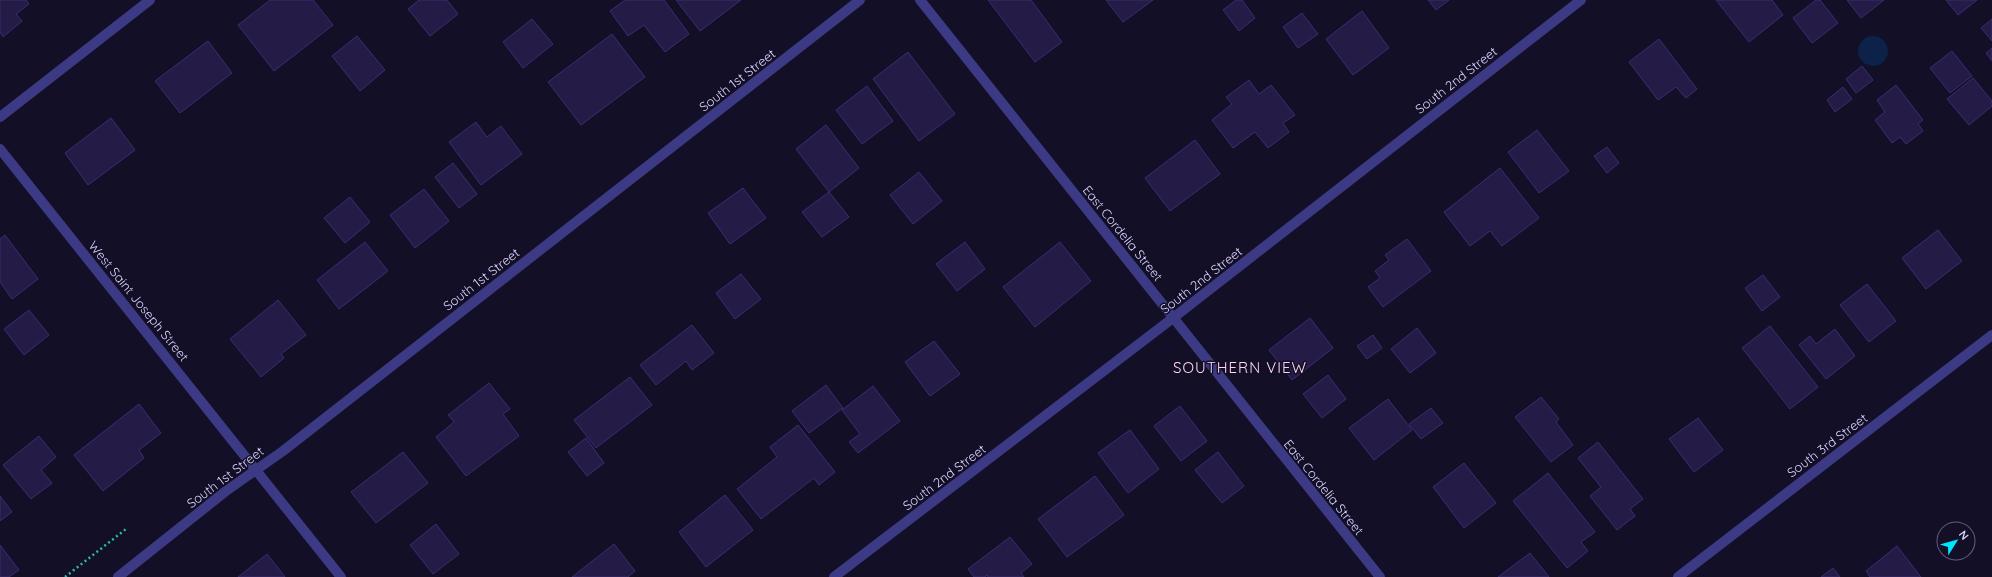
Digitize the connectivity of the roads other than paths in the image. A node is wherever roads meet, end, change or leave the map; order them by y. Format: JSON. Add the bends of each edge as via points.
{"nodes":[{"id":1,"x":150,"y":0,"type":"edge"},
{"id":2,"x":860,"y":0,"type":"edge"},
{"id":3,"x":920,"y":0,"type":"edge"},
{"id":4,"x":1581,"y":0,"type":"edge"},
{"id":5,"x":0,"y":117,"type":"edge"},
{"id":6,"x":0,"y":149,"type":"edge"},
{"id":7,"x":1173,"y":318,"type":"junction"},
{"id":8,"x":1992,"y":335,"type":"edge"},
{"id":9,"x":257,"y":470,"type":"junction"},
{"id":10,"x":118,"y":577,"type":"edge"},
{"id":11,"x":341,"y":577,"type":"edge"},
{"id":12,"x":834,"y":577,"type":"edge"},
{"id":13,"x":1380,"y":577,"type":"edge"},
{"id":14,"x":1678,"y":577,"type":"edge"}],
"edges":[{"from":1,"to":5,"type":"street"},
{"from":2,"to":9,"type":"street","name":"South 1st Street"},
{"from":3,"to":7,"type":"street","name":"East Cordelia Street"},
{"from":4,"to":7,"type":"street","name":"South 2nd Street"},
{"from":6,"to":9,"type":"street","name":"West Saint Joseph Street"},
{"from":7,"to":12,"type":"street","name":"South 2nd Street"},
{"from":7,"to":13,"type":"street","name":"East Cordelia Street"},
{"from":8,"to":14,"type":"street","name":"South 3rd Street"},
{"from":9,"to":10,"type":"street","name":"South 1st Street","via":[[226,491]]},
{"from":9,"to":11,"type":"street","name":"West Saint Joseph Street"}]}
